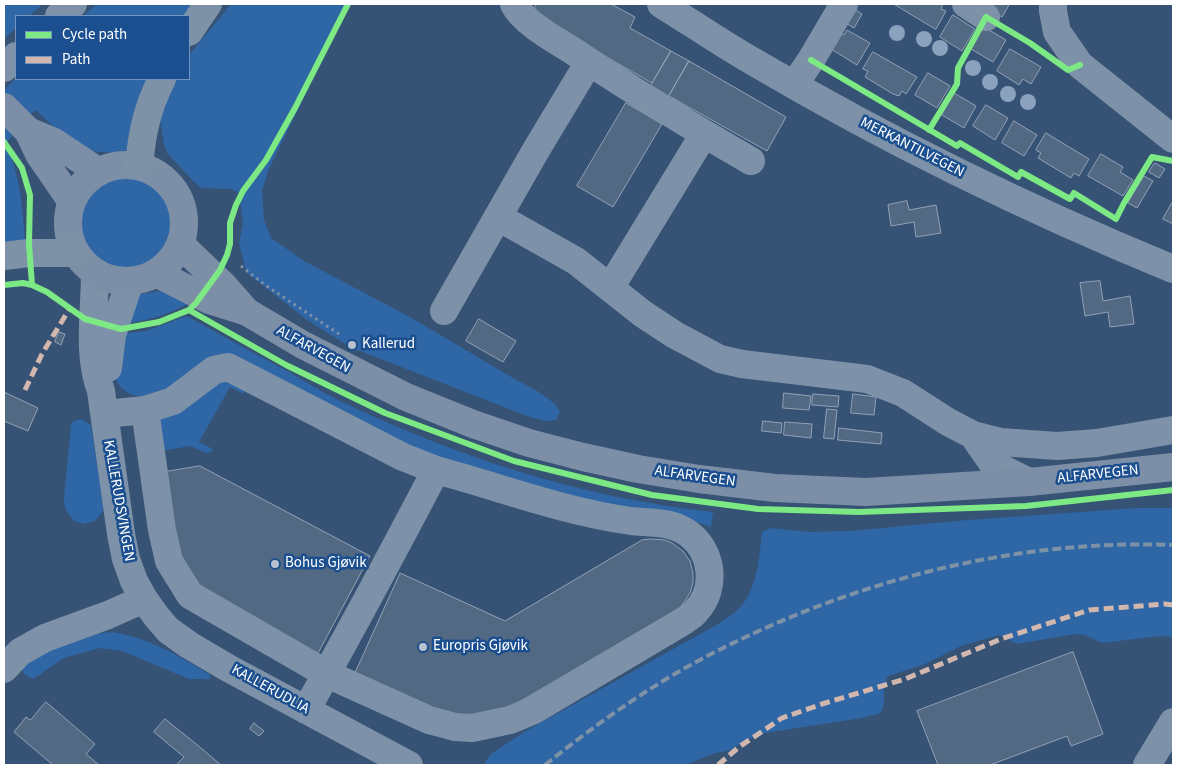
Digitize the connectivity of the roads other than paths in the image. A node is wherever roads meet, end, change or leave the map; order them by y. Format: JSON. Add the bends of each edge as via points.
{"nodes":[{"id":1,"x":74,"y":4,"type":"edge"},
{"id":2,"x":208,"y":4,"type":"edge"},
{"id":3,"x":514,"y":4,"type":"edge"},
{"id":4,"x":661,"y":4,"type":"edge"},
{"id":5,"x":844,"y":4,"type":"edge"},
{"id":6,"x":1054,"y":4,"type":"edge"},
{"id":7,"x":61,"y":15,"type":"edge"},
{"id":8,"x":190,"y":31,"type":"edge"},
{"id":9,"x":15,"y":57,"type":"edge"},
{"id":10,"x":589,"y":62,"type":"junction"},
{"id":11,"x":4,"y":68,"type":"edge"},
{"id":12,"x":162,"y":80,"type":"edge"},
{"id":13,"x":794,"y":85,"type":"junction"},
{"id":14,"x":4,"y":107,"type":"edge"},
{"id":15,"x":26,"y":129,"type":"junction"},
{"id":16,"x":704,"y":134,"type":"junction"},
{"id":17,"x":1173,"y":139,"type":"edge"},
{"id":18,"x":751,"y":161,"type":"dead end"},
{"id":19,"x":139,"y":166,"type":"junction"},
{"id":20,"x":99,"y":172,"type":"junction"},
{"id":21,"x":72,"y":202,"type":"junction"},
{"id":22,"x":498,"y":217,"type":"junction"},
{"id":23,"x":181,"y":245,"type":"junction"},
{"id":24,"x":76,"y":253,"type":"junction"},
{"id":25,"x":4,"y":256,"type":"edge"},
{"id":26,"x":1173,"y":269,"type":"edge"},
{"id":27,"x":95,"y":272,"type":"junction"},
{"id":28,"x":156,"y":273,"type":"junction"},
{"id":29,"x":130,"y":281,"type":"junction"},
{"id":30,"x":610,"y":288,"type":"junction"},
{"id":31,"x":444,"y":311,"type":"dead end"},
{"id":32,"x":247,"y":312,"type":"junction"},
{"id":33,"x":103,"y":402,"type":"junction"},
{"id":34,"x":144,"y":410,"type":"junction"},
{"id":35,"x":1173,"y":430,"type":"edge"},
{"id":36,"x":973,"y":435,"type":"junction"},
{"id":37,"x":1173,"y":467,"type":"edge"},
{"id":38,"x":436,"y":470,"type":"junction"},
{"id":39,"x":1029,"y":482,"type":"junction"},
{"id":40,"x":144,"y":599,"type":"junction"},
{"id":41,"x":4,"y":669,"type":"edge"},
{"id":42,"x":327,"y":674,"type":"junction"},
{"id":43,"x":306,"y":710,"type":"junction"},
{"id":44,"x":1173,"y":722,"type":"edge"},
{"id":45,"x":409,"y":765,"type":"edge"},
{"id":46,"x":1147,"y":765,"type":"edge"}],
"edges":[{"from":1,"to":7,"type":"highway"},
{"from":2,"to":8,"type":"highway"},
{"from":3,"to":10,"type":"street","via":[[532,23]]},
{"from":4,"to":13,"type":"street","name":"MERKANTILVEGEN"},
{"from":5,"to":13,"type":"street"},
{"from":6,"to":17,"type":"street","via":[[1057,32],[1080,65]]},
{"from":9,"to":11,"type":"highway"},
{"from":10,"to":16,"type":"street"},
{"from":10,"to":22,"type":"street"},
{"from":12,"to":19,"type":"highway","via":[[144,126]]},
{"from":13,"to":26,"type":"street","name":"MERKANTILVEGEN","via":[[902,144],[1032,208]]},
{"from":14,"to":15,"type":"main road"},
{"from":15,"to":20,"type":"main road","via":[[54,142]]},
{"from":15,"to":21,"type":"main road"},
{"from":16,"to":18,"type":"street"},
{"from":16,"to":30,"type":"street"},
{"from":19,"to":20,"type":"main road","via":[[118,165]]},
{"from":19,"to":23,"type":"main road","via":[[153,170],[165,179],[178,196],[184,216]]},
{"from":20,"to":21,"type":"main road","via":[[87,179]]},
{"from":21,"to":24,"type":"main road","via":[[68,228]]},
{"from":22,"to":30,"type":"street","via":[[576,260]]},
{"from":22,"to":31,"type":"street"},
{"from":23,"to":28,"type":"main road","via":[[171,261]]},
{"from":23,"to":32,"type":"main road","name":"ALFARVEGEN"},
{"from":24,"to":25,"type":"highway"},
{"from":24,"to":27,"type":"main road"},
{"from":27,"to":29,"type":"main road","via":[[106,278]]},
{"from":27,"to":33,"type":"street","name":"KALLERUDSVINGEN","via":[[93,361]]},
{"from":28,"to":29,"type":"main road"},
{"from":28,"to":32,"type":"main road","name":"ALFARVEGEN","via":[[209,300]]},
{"from":29,"to":33,"type":"street","via":[[112,335]]},
{"from":30,"to":36,"type":"street","via":[[675,335],[720,359],[867,379],[903,393]]},
{"from":32,"to":39,"type":"main road","name":"ALFARVEGEN","via":[[303,345],[406,397],[473,424],[582,457],[699,479],[775,488],[866,492]]},
{"from":33,"to":34,"type":"street"},
{"from":33,"to":40,"type":"street","name":"KALLERUDSVINGEN","via":[[126,559]]},
{"from":34,"to":38,"type":"street","via":[[174,401],[214,370],[228,367],[403,457]]},
{"from":34,"to":42,"type":"street","via":[[169,560],[190,594]]},
{"from":35,"to":36,"type":"street","via":[[1097,444],[1057,446],[1000,442]]},
{"from":36,"to":39,"type":"street","via":[[993,464]]},
{"from":37,"to":39,"type":"main road","name":"ALFARVEGEN"},
{"from":38,"to":42,"type":"street"},
{"from":38,"to":42,"type":"street","via":[[552,504],[630,521],[677,527],[690,534],[706,556],[710,570],[705,598],[684,621],[534,710],[489,725],[455,727],[429,720]]},
{"from":40,"to":41,"type":"street","via":[[45,638],[20,652]]},
{"from":40,"to":43,"type":"street","name":"KALLERUDLIA","via":[[168,630],[189,645]]},
{"from":42,"to":43,"type":"street"},
{"from":43,"to":45,"type":"street","name":"KALLERUDLIA"},
{"from":44,"to":46,"type":"street"}]}
